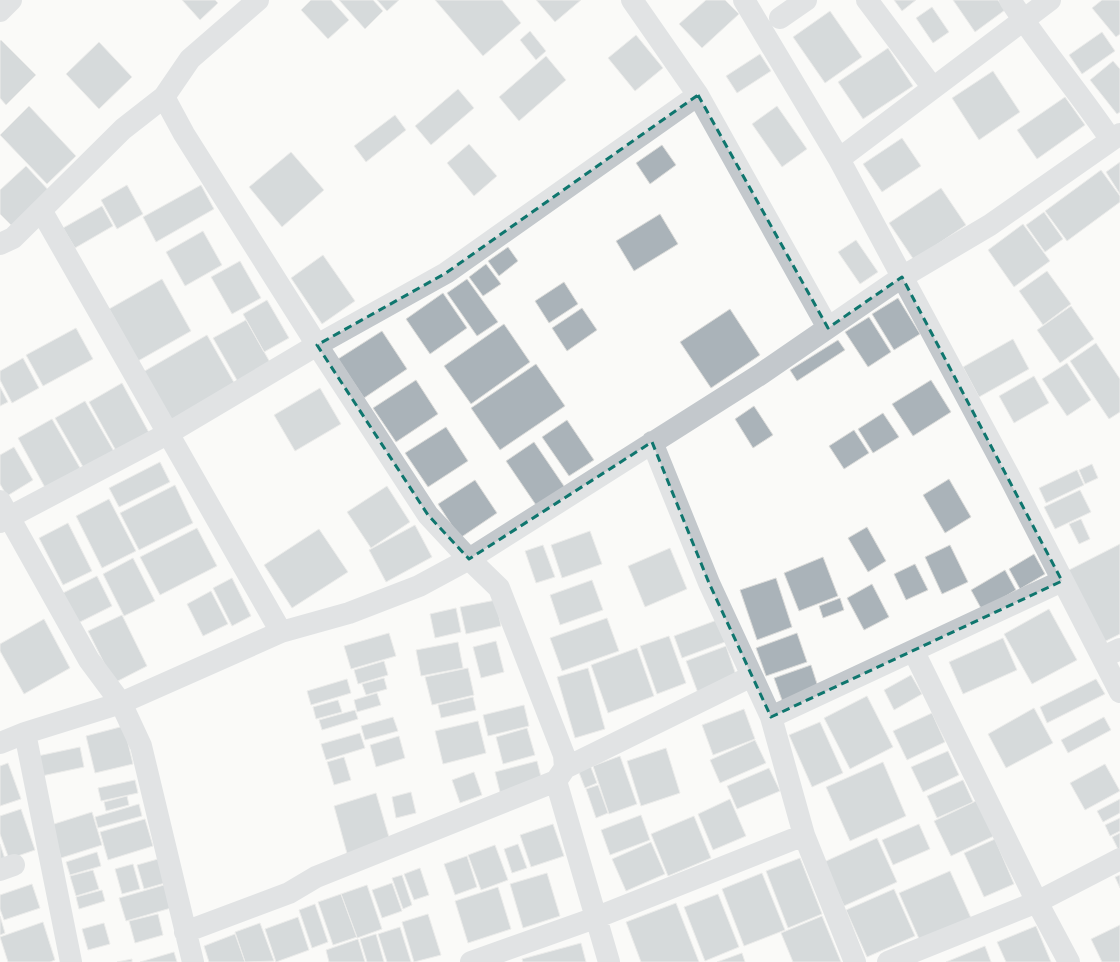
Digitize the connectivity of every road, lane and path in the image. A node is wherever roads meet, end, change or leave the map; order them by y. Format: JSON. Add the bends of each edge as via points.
{"nodes":[{"id":1,"x":11,"y":0,"type":"edge"},
{"id":2,"x":258,"y":0,"type":"edge"},
{"id":3,"x":632,"y":0,"type":"edge"},
{"id":4,"x":744,"y":0,"type":"edge"},
{"id":5,"x":806,"y":0,"type":"edge"},
{"id":6,"x":867,"y":0,"type":"edge"},
{"id":7,"x":1010,"y":0,"type":"edge"},
{"id":8,"x":1050,"y":0,"type":"edge"},
{"id":9,"x":0,"y":11,"type":"edge"},
{"id":10,"x":780,"y":18,"type":"dead end"},
{"id":11,"x":1022,"y":20,"type":"junction"},
{"id":12,"x":933,"y":88,"type":"junction"},
{"id":13,"x":698,"y":95,"type":"junction"},
{"id":14,"x":164,"y":97,"type":"junction"},
{"id":15,"x":1116,"y":137,"type":"edge"},
{"id":16,"x":839,"y":159,"type":"junction"},
{"id":17,"x":45,"y":217,"type":"dead end"},
{"id":18,"x":0,"y":244,"type":"edge"},
{"id":19,"x":902,"y":277,"type":"junction"},
{"id":20,"x":828,"y":328,"type":"junction"},
{"id":21,"x":318,"y":345,"type":"junction"},
{"id":22,"x":168,"y":434,"type":"junction"},
{"id":23,"x":652,"y":442,"type":"junction"},
{"id":24,"x":3,"y":513,"type":"edge"},
{"id":25,"x":469,"y":559,"type":"junction"},
{"id":26,"x":1062,"y":582,"type":"junction"},
{"id":27,"x":282,"y":632,"type":"junction"},
{"id":28,"x":914,"y":652,"type":"junction"},
{"id":29,"x":1111,"y":653,"type":"edge"},
{"id":30,"x":752,"y":676,"type":"junction"},
{"id":31,"x":1120,"y":692,"type":"edge"},
{"id":32,"x":121,"y":703,"type":"junction"},
{"id":33,"x":771,"y":717,"type":"junction"},
{"id":34,"x":25,"y":733,"type":"junction"},
{"id":35,"x":0,"y":743,"type":"edge"},
{"id":36,"x":560,"y":775,"type":"junction"},
{"id":37,"x":804,"y":835,"type":"junction"},
{"id":38,"x":1120,"y":860,"type":"edge"},
{"id":39,"x":1037,"y":902,"type":"junction"},
{"id":40,"x":595,"y":918,"type":"junction"},
{"id":41,"x":185,"y":932,"type":"junction"},
{"id":42,"x":71,"y":962,"type":"edge"},
{"id":43,"x":193,"y":962,"type":"edge"},
{"id":44,"x":471,"y":962,"type":"edge"},
{"id":45,"x":609,"y":962,"type":"edge"},
{"id":46,"x":855,"y":962,"type":"edge"},
{"id":47,"x":888,"y":962,"type":"edge"},
{"id":48,"x":1069,"y":962,"type":"edge"}],
"edges":[{"from":1,"to":9,"type":"street"},
{"from":2,"to":14,"type":"street","via":[[190,59]]},
{"from":3,"to":13,"type":"street"},
{"from":4,"to":16,"type":"street"},
{"from":5,"to":10,"type":"street"},
{"from":6,"to":12,"type":"street"},
{"from":7,"to":11,"type":"street"},
{"from":8,"to":11,"type":"street"},
{"from":11,"to":12,"type":"street"},
{"from":11,"to":15,"type":"street"},
{"from":12,"to":16,"type":"street"},
{"from":13,"to":20,"type":"street"},
{"from":13,"to":21,"type":"street","via":[[446,273]]},
{"from":14,"to":18,"type":"street","via":[[123,129],[13,238]]},
{"from":14,"to":21,"type":"street","via":[[184,134]]},
{"from":15,"to":19,"type":"street","via":[[990,225]]},
{"from":16,"to":19,"type":"street"},
{"from":17,"to":22,"type":"street"},
{"from":19,"to":20,"type":"street"},
{"from":19,"to":26,"type":"street","via":[[1009,476]]},
{"from":20,"to":23,"type":"street","via":[[761,374]]},
{"from":21,"to":22,"type":"street"},
{"from":21,"to":25,"type":"street","via":[[428,514]]},
{"from":22,"to":24,"type":"street"},
{"from":22,"to":27,"type":"street"},
{"from":23,"to":25,"type":"street"},
{"from":23,"to":30,"type":"street","via":[[709,583]]},
{"from":24,"to":32,"type":"street","via":[[90,660]]},
{"from":25,"to":27,"type":"street","via":[[419,586],[348,613]]},
{"from":25,"to":36,"type":"street","via":[[499,588],[564,755]]},
{"from":26,"to":28,"type":"street"},
{"from":26,"to":29,"type":"street"},
{"from":27,"to":32,"type":"street"},
{"from":28,"to":33,"type":"street"},
{"from":28,"to":39,"type":"street"},
{"from":29,"to":31,"type":"street"},
{"from":30,"to":33,"type":"street"},
{"from":30,"to":36,"type":"street"},
{"from":32,"to":34,"type":"street"},
{"from":32,"to":41,"type":"street","via":[[141,746]]},
{"from":33,"to":37,"type":"street"},
{"from":34,"to":35,"type":"street"},
{"from":34,"to":42,"type":"street"},
{"from":36,"to":40,"type":"street"},
{"from":36,"to":41,"type":"street","via":[[316,877],[289,893]]},
{"from":37,"to":40,"type":"street"},
{"from":37,"to":46,"type":"street"},
{"from":38,"to":39,"type":"street"},
{"from":39,"to":47,"type":"street"},
{"from":39,"to":48,"type":"street"},
{"from":40,"to":44,"type":"street"},
{"from":40,"to":45,"type":"street"},
{"from":41,"to":43,"type":"street"}]}
